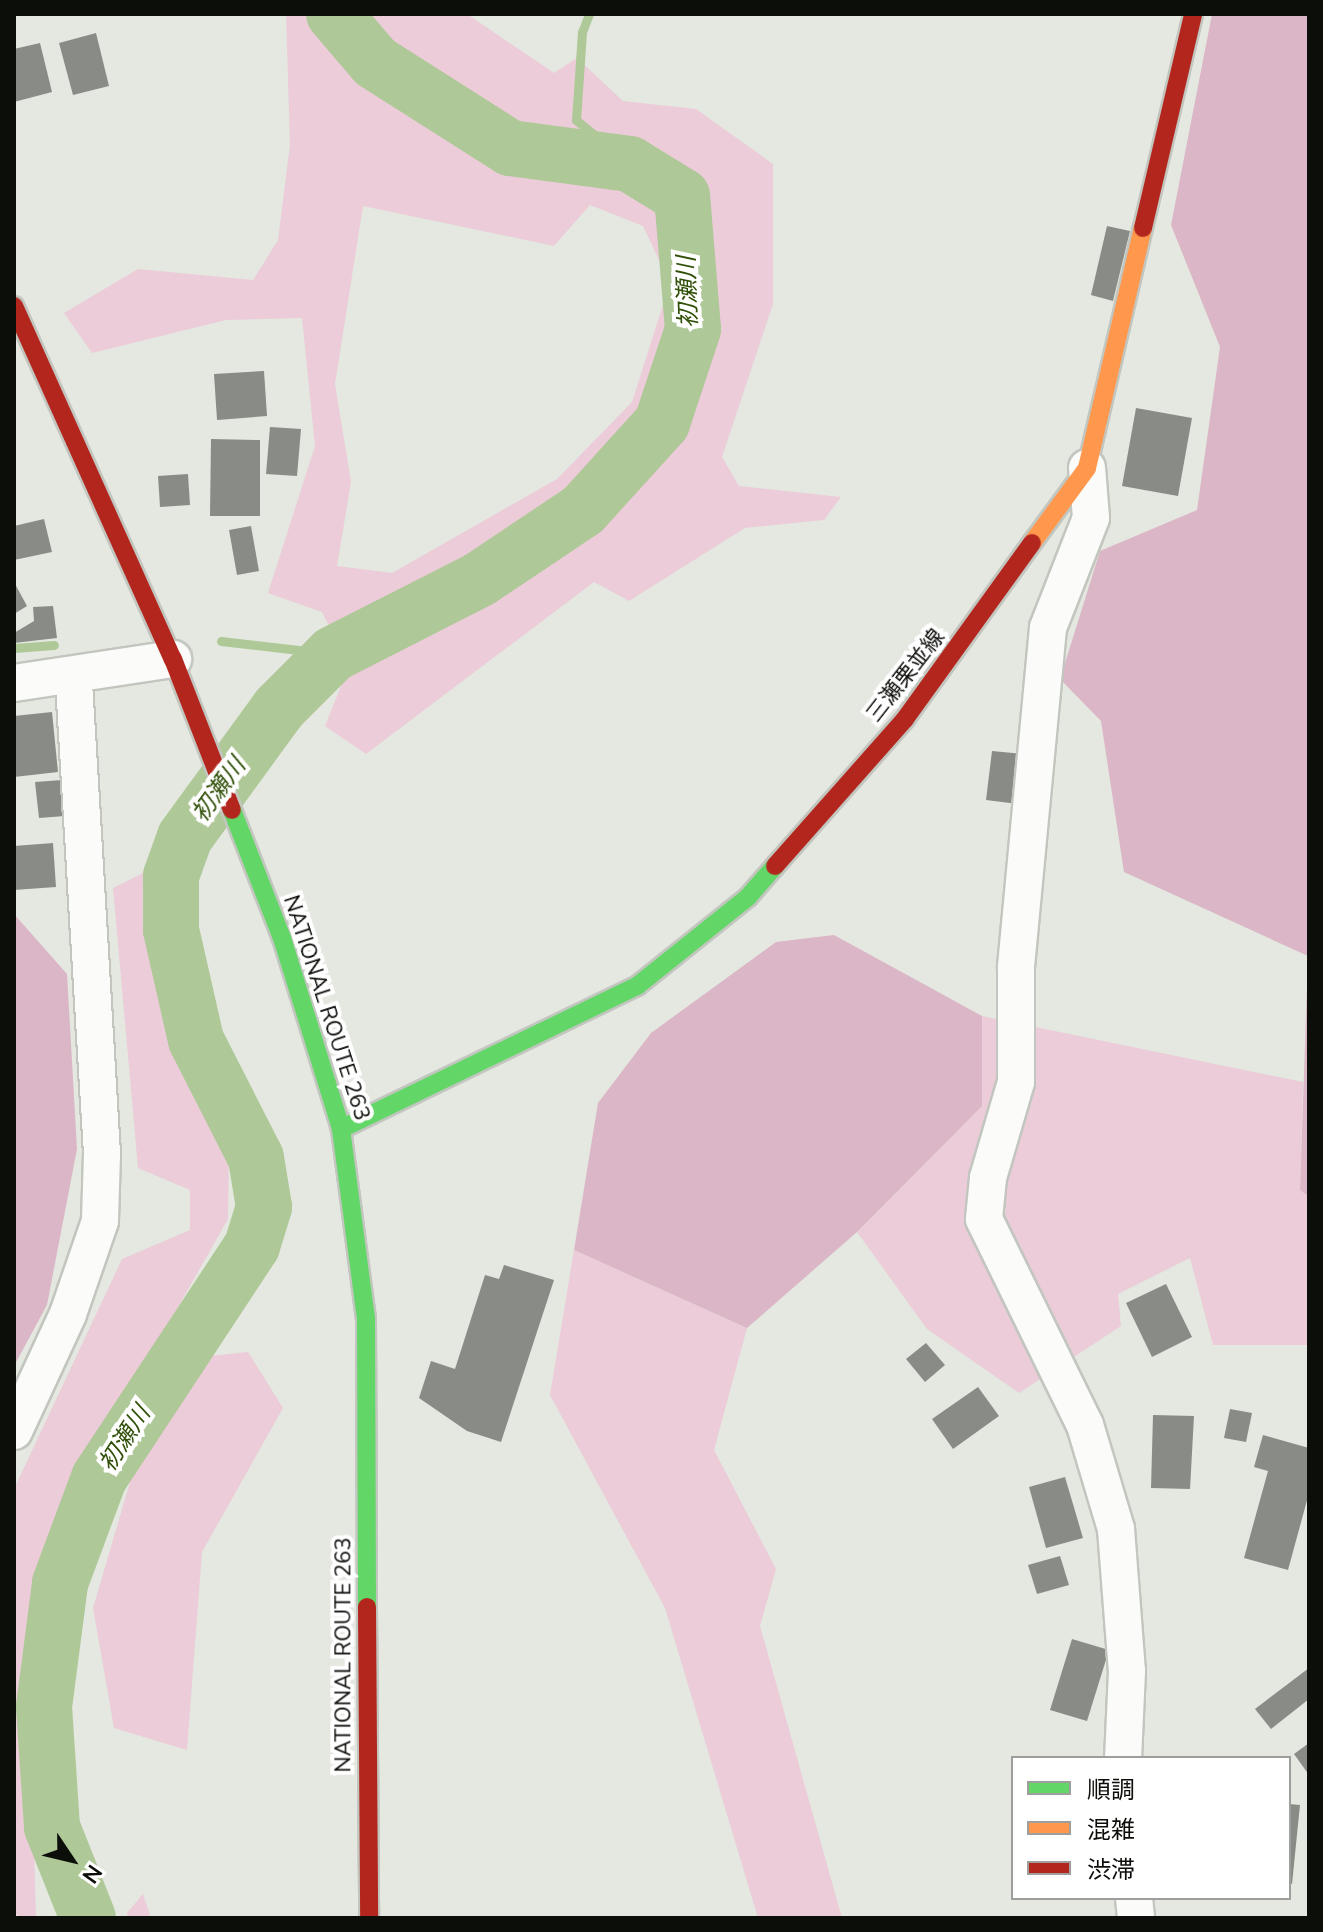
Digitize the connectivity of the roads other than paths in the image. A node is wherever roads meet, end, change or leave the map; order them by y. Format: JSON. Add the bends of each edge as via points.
{"nodes":[{"id":1,"x":1193,"y":14,"type":"edge"},
{"id":2,"x":14,"y":306,"type":"edge"},
{"id":3,"x":1087,"y":468,"type":"junction"},
{"id":4,"x":173,"y":659,"type":"junction"},
{"id":5,"x":74,"y":678,"type":"junction"},
{"id":6,"x":14,"y":683,"type":"edge"},
{"id":7,"x":341,"y":1129,"type":"junction"},
{"id":8,"x":14,"y":1431,"type":"edge"},
{"id":9,"x":1123,"y":1756,"type":"edge"},
{"id":10,"x":369,"y":1918,"type":"edge"}],
"edges":[{"from":1,"to":3,"type":"main road","name":"三瀬栗並線"},
{"from":2,"to":4,"type":"main road","name":"NATIONAL ROUTE 263"},
{"from":3,"to":7,"type":"main road","name":"三瀬栗並線","via":[[905,719],[748,897],[637,986]]},
{"from":3,"to":9,"type":"street","via":[[1091,518],[1048,628],[1016,968],[1016,1082],[988,1178],[984,1219],[1085,1425],[1116,1529],[1127,1671]]},
{"from":4,"to":5,"type":"street"},
{"from":4,"to":7,"type":"main road","name":"NATIONAL ROUTE 263","via":[[282,938]]},
{"from":5,"to":6,"type":"street"},
{"from":5,"to":8,"type":"street","via":[[102,1154],[100,1221],[68,1314]]},
{"from":7,"to":10,"type":"main road","name":"NATIONAL ROUTE 263","via":[[366,1318]]}]}
